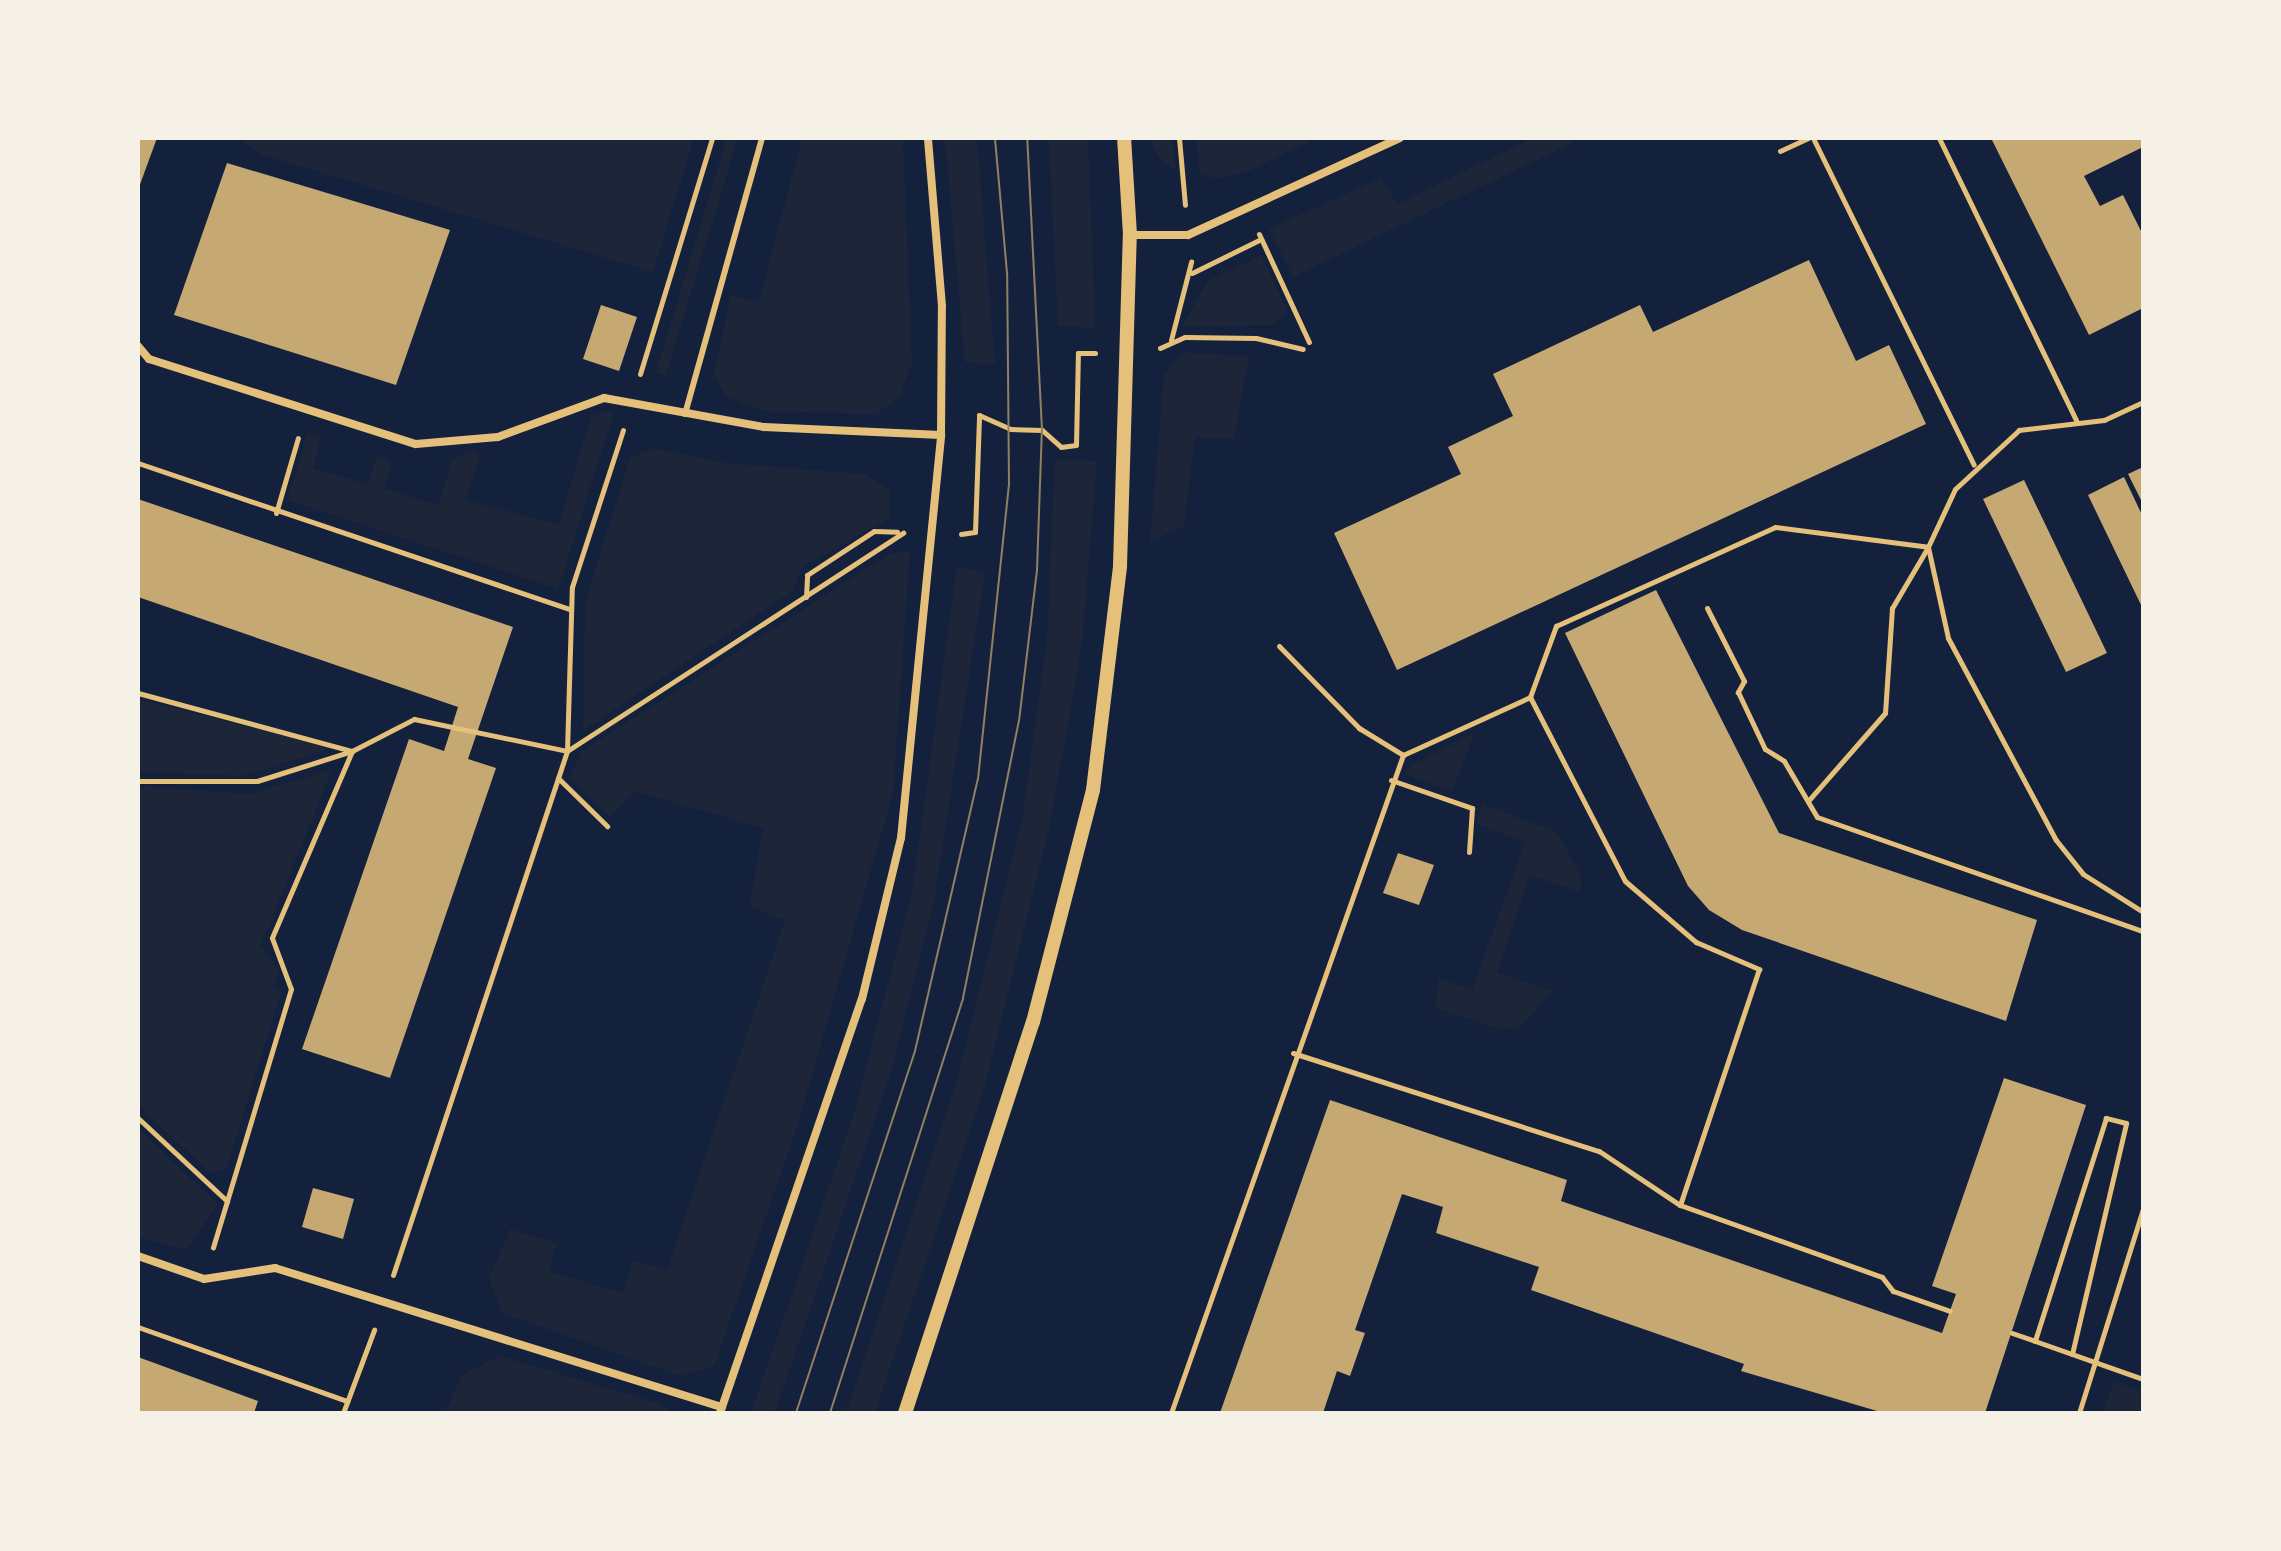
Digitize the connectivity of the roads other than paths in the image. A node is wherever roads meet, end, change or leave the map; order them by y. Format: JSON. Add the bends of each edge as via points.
{"nodes":[{"id":1,"x":762,"y":138,"type":"edge"},
{"id":2,"x":928,"y":138,"type":"edge"},
{"id":3,"x":1124,"y":138,"type":"edge"},
{"id":4,"x":1400,"y":138,"type":"edge"},
{"id":5,"x":1130,"y":235,"type":"junction"},
{"id":6,"x":138,"y":346,"type":"edge"},
{"id":7,"x":685,"y":414,"type":"junction"},
{"id":8,"x":941,"y":435,"type":"junction"},
{"id":9,"x":138,"y":1256,"type":"edge"},
{"id":10,"x":721,"y":1410,"type":"edge"},
{"id":11,"x":905,"y":1413,"type":"edge"}],
"edges":[{"from":1,"to":7,"type":"lane"},
{"from":2,"to":8,"type":"street","via":[[942,306]]},
{"from":3,"to":5,"type":"street"},
{"from":4,"to":5,"type":"street","via":[[1188,235]]},
{"from":5,"to":11,"type":"street","via":[[1120,566],[1086,827],[1033,1022]]},
{"from":6,"to":7,"type":"street","via":[[149,359],[416,444],[498,437],[584,401],[632,403]]},
{"from":7,"to":8,"type":"street","via":[[764,427]]},
{"from":8,"to":10,"type":"street","via":[[921,690],[893,881],[842,1061]]},
{"from":9,"to":10,"type":"street","via":[[204,1279],[275,1268]]}]}
